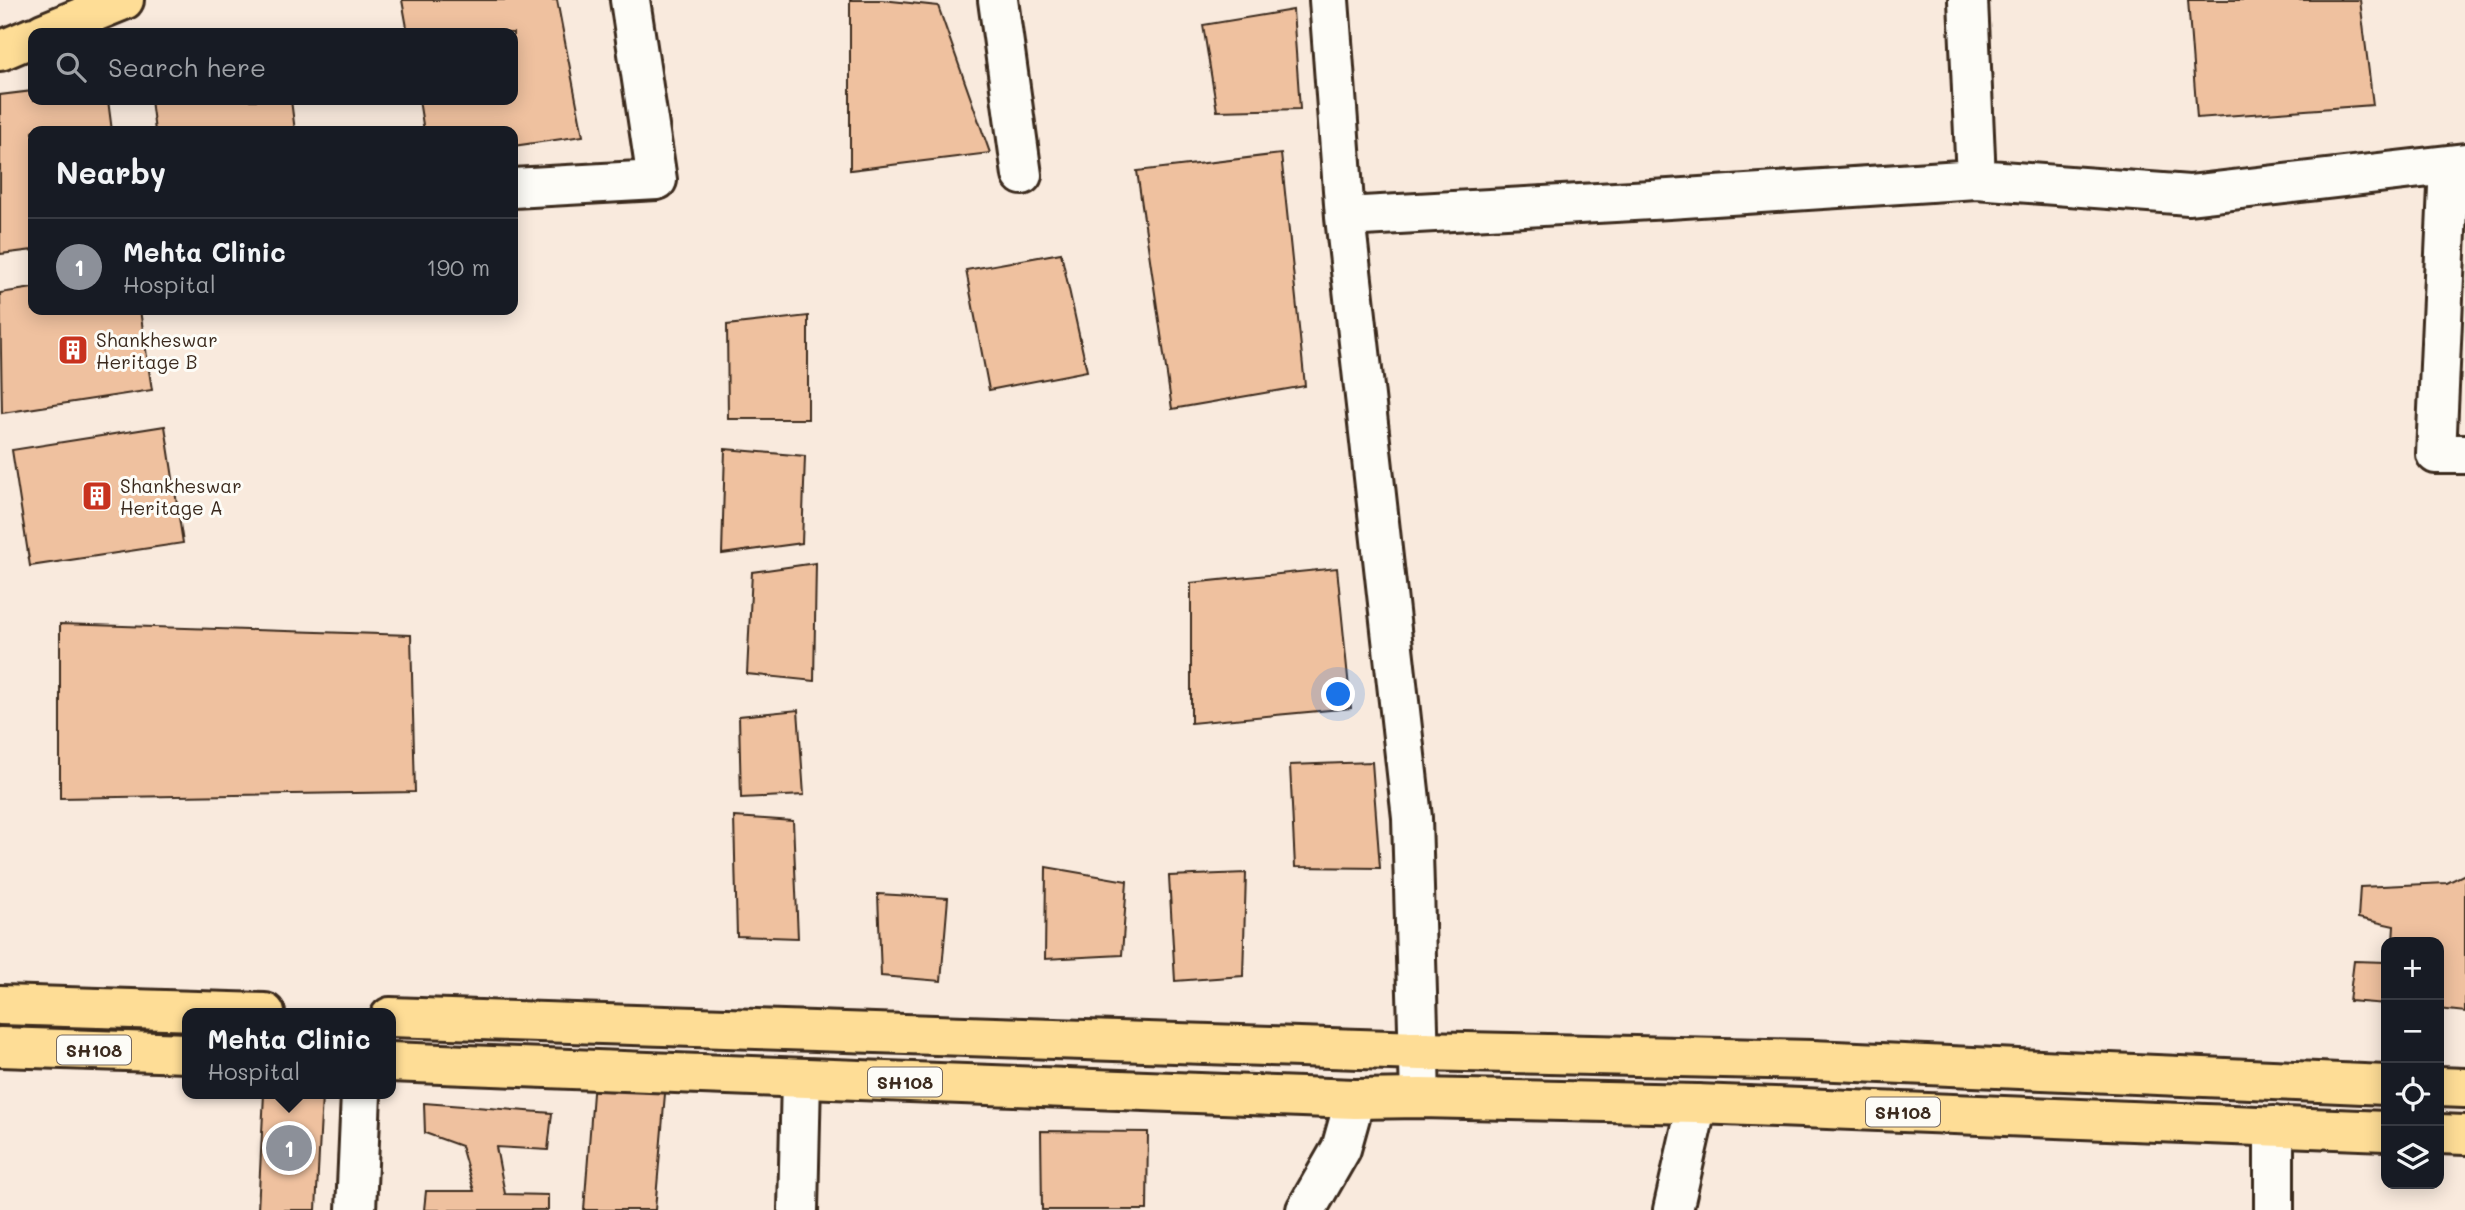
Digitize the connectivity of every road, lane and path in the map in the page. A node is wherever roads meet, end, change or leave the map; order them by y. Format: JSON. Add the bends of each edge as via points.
{"nodes":[{"id":1,"x":124,"y":0,"type":"edge"},
{"id":2,"x":630,"y":0,"type":"edge"},
{"id":3,"x":998,"y":0,"type":"edge"},
{"id":4,"x":1329,"y":0,"type":"edge"},
{"id":5,"x":1968,"y":0,"type":"edge"},
{"id":6,"x":55,"y":28,"type":"edge"},
{"id":7,"x":28,"y":39,"type":"edge"},
{"id":8,"x":0,"y":51,"type":"edge"},
{"id":9,"x":2457,"y":164,"type":"edge"},
{"id":10,"x":1022,"y":175,"type":"dead end"},
{"id":11,"x":1976,"y":179,"type":"junction"},
{"id":12,"x":518,"y":188,"type":"edge"},
{"id":13,"x":1345,"y":217,"type":"junction"},
{"id":14,"x":2465,"y":454,"type":"edge"},
{"id":15,"x":0,"y":1005,"type":"edge"},
{"id":16,"x":182,"y":1010,"type":"edge"},
{"id":17,"x":396,"y":1017,"type":"edge"},
{"id":18,"x":0,"y":1047,"type":"edge"},
{"id":19,"x":1420,"y":1051,"type":"junction"},
{"id":20,"x":182,"y":1053,"type":"edge"},
{"id":21,"x":396,"y":1062,"type":"edge"},
{"id":22,"x":801,"y":1078,"type":"junction"},
{"id":23,"x":2381,"y":1085,"type":"edge"},
{"id":24,"x":2444,"y":1087,"type":"edge"},
{"id":25,"x":2465,"y":1088,"type":"edge"},
{"id":26,"x":1420,"y":1098,"type":"junction"},
{"id":27,"x":361,"y":1099,"type":"edge"},
{"id":28,"x":1355,"y":1099,"type":"junction"},
{"id":29,"x":1697,"y":1104,"type":"junction"},
{"id":30,"x":2274,"y":1126,"type":"junction"},
{"id":31,"x":2381,"y":1132,"type":"edge"},
{"id":32,"x":2444,"y":1134,"type":"edge"},
{"id":33,"x":2465,"y":1135,"type":"edge"},
{"id":34,"x":356,"y":1210,"type":"edge"},
{"id":35,"x":798,"y":1210,"type":"edge"},
{"id":36,"x":1306,"y":1210,"type":"edge"},
{"id":37,"x":1673,"y":1210,"type":"edge"},
{"id":38,"x":2274,"y":1210,"type":"edge"}],
"edges":[{"from":1,"to":6,"type":"main road"},
{"from":2,"to":12,"type":"street","via":[[657,180]]},
{"from":3,"to":10,"type":"street"},
{"from":4,"to":13,"type":"street"},
{"from":5,"to":11,"type":"street"},
{"from":7,"to":8,"type":"main road"},
{"from":9,"to":11,"type":"street","via":[[2189,195]]},
{"from":9,"to":14,"type":"street","via":[[2436,454]]},
{"from":11,"to":13,"type":"street"},
{"from":13,"to":19,"type":"street","via":[[1412,818]]},
{"from":15,"to":16,"type":"main road"},
{"from":17,"to":19,"type":"main road"},
{"from":18,"to":20,"type":"main road","number":"SH108"},
{"from":19,"to":23,"type":"main road","via":[[1812,1060]]},
{"from":19,"to":26,"type":"street"},
{"from":21,"to":22,"type":"main road","number":"SH108"},
{"from":22,"to":28,"type":"main road","number":"SH108"},
{"from":22,"to":35,"type":"street"},
{"from":24,"to":25,"type":"main road"},
{"from":26,"to":28,"type":"main road","number":"SH108"},
{"from":26,"to":29,"type":"main road","number":"SH108"},
{"from":27,"to":34,"type":"street"},
{"from":28,"to":36,"type":"street","via":[[1341,1149]]},
{"from":29,"to":30,"type":"main road","number":"SH108"},
{"from":29,"to":37,"type":"street"},
{"from":30,"to":31,"type":"main road","number":"SH108"},
{"from":30,"to":38,"type":"street"},
{"from":32,"to":33,"type":"main road"}]}
